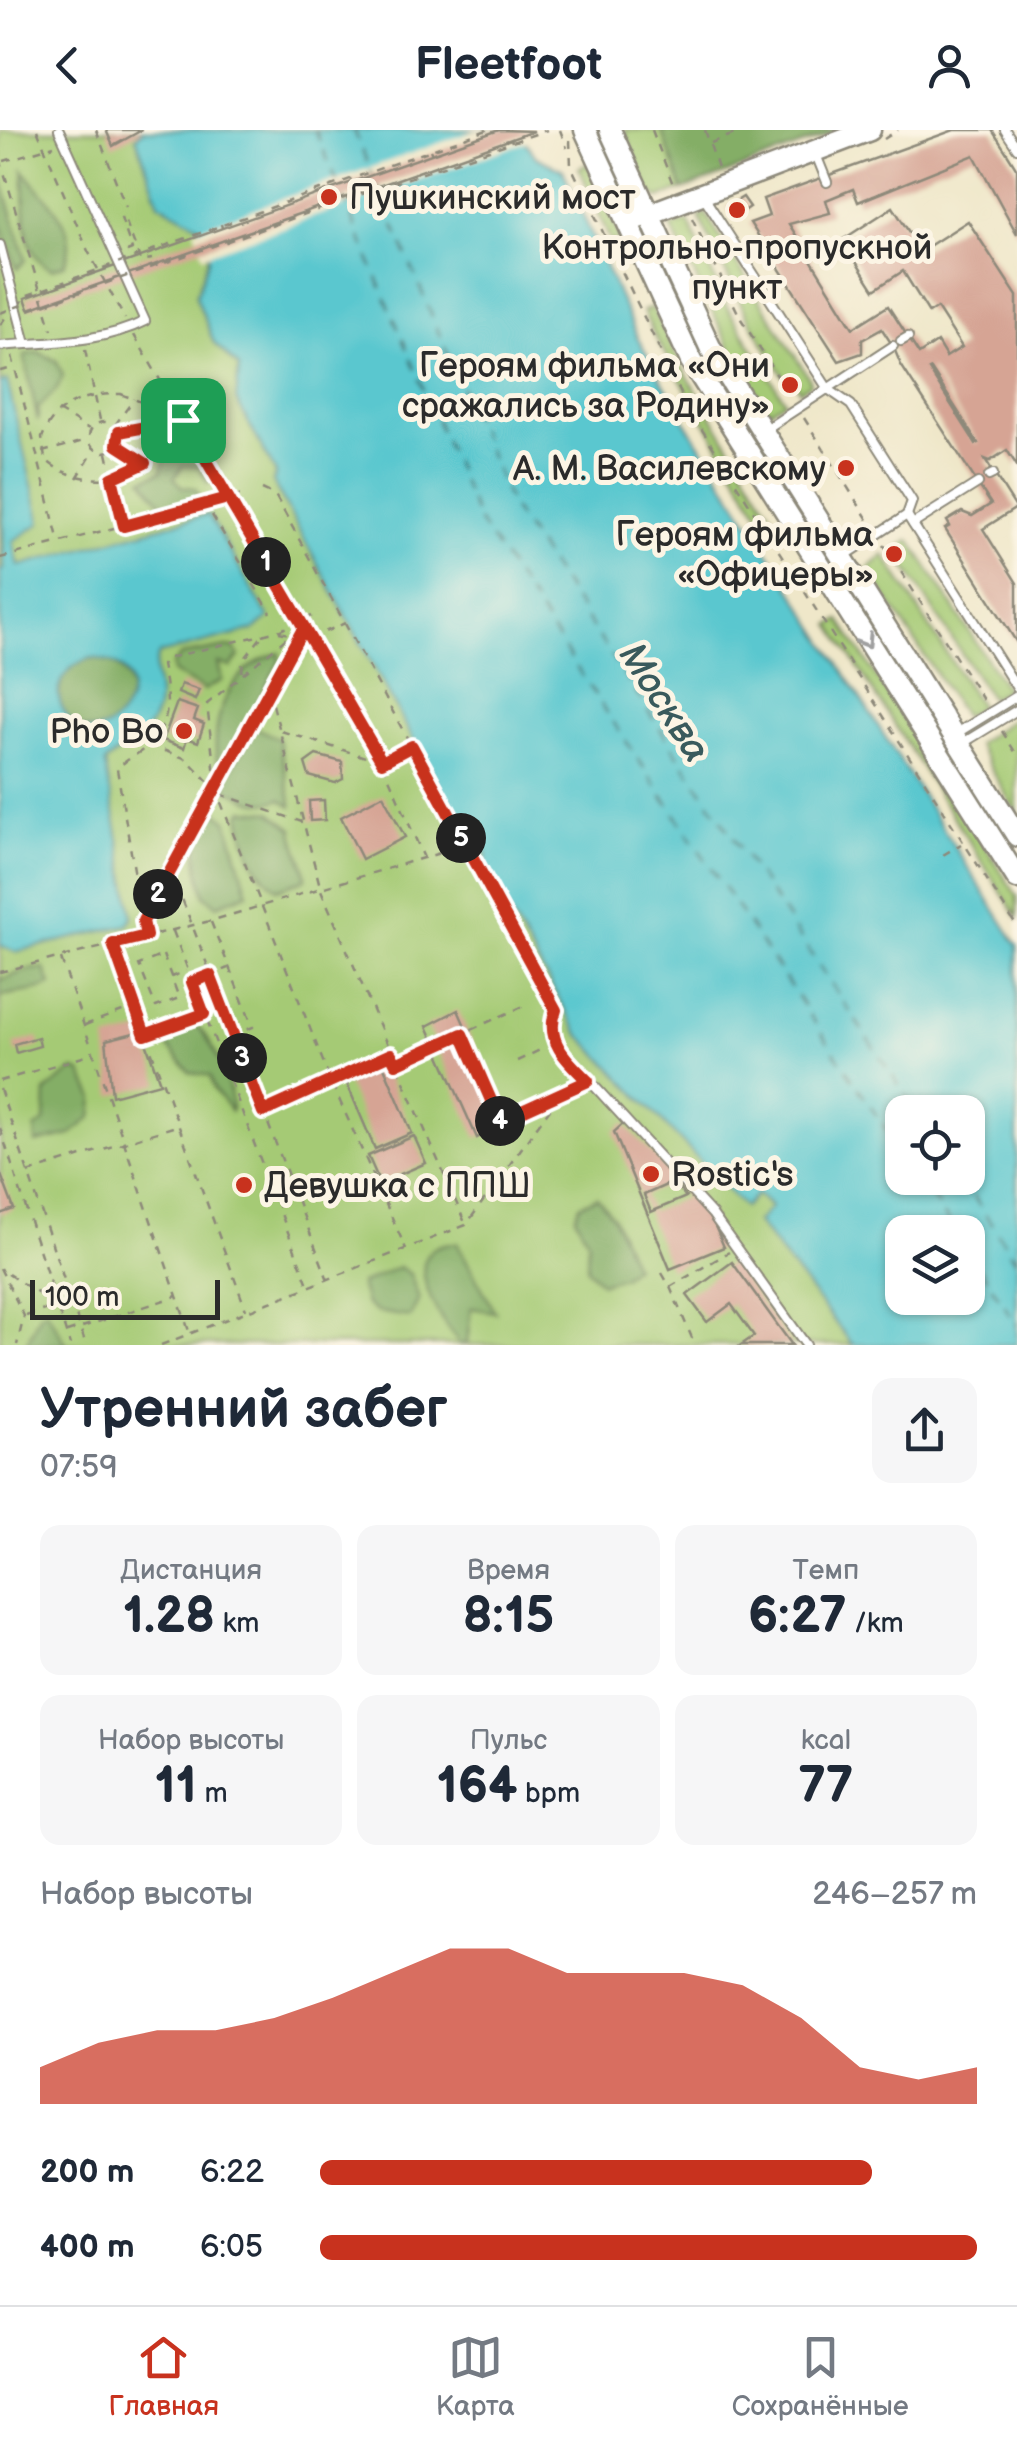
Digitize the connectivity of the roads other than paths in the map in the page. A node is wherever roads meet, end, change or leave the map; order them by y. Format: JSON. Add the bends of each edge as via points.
{"nodes":[{"id":1,"x":59,"y":130,"type":"edge"},
{"id":2,"x":585,"y":130,"type":"edge"},
{"id":3,"x":610,"y":130,"type":"edge"},
{"id":4,"x":870,"y":130,"type":"edge"},
{"id":5,"x":1005,"y":130,"type":"edge"},
{"id":6,"x":1017,"y":148,"type":"edge"},
{"id":7,"x":816,"y":152,"type":"junction"},
{"id":8,"x":827,"y":182,"type":"dead end"},
{"id":9,"x":702,"y":194,"type":"junction"},
{"id":10,"x":647,"y":215,"type":"junction"},
{"id":11,"x":623,"y":233,"type":"junction"},
{"id":12,"x":0,"y":245,"type":"edge"},
{"id":13,"x":0,"y":286,"type":"edge"},
{"id":14,"x":13,"y":287,"type":"junction"},
{"id":15,"x":901,"y":341,"type":"dead end"},
{"id":16,"x":26,"y":344,"type":"junction"},
{"id":17,"x":5,"y":345,"type":"edge"},
{"id":18,"x":828,"y":388,"type":"junction"},
{"id":19,"x":761,"y":433,"type":"junction"},
{"id":20,"x":978,"y":483,"type":"dead end"},
{"id":21,"x":907,"y":514,"type":"junction"},
{"id":22,"x":913,"y":524,"type":"junction"},
{"id":23,"x":840,"y":558,"type":"junction"},
{"id":24,"x":1017,"y":688,"type":"edge"},
{"id":25,"x":1017,"y":696,"type":"edge"},
{"id":26,"x":1017,"y":710,"type":"edge"},
{"id":27,"x":956,"y":740,"type":"junction"},
{"id":28,"x":1017,"y":836,"type":"edge"},
{"id":29,"x":1017,"y":878,"type":"edge"},
{"id":30,"x":554,"y":1042,"type":"road end"},
{"id":31,"x":806,"y":1345,"type":"edge"}],
"edges":[{"from":1,"to":16,"type":"lane","via":[[146,322]]},
{"from":2,"to":11,"type":"main road"},
{"from":3,"to":10,"type":"main road"},
{"from":4,"to":7,"type":"main road"},
{"from":5,"to":6,"type":"lane"},
{"from":7,"to":8,"type":"lane"},
{"from":7,"to":9,"type":"main road"},
{"from":9,"to":10,"type":"main road"},
{"from":9,"to":18,"type":"lane"},
{"from":10,"to":11,"type":"main road"},
{"from":10,"to":19,"type":"main road","via":[[711,349]]},
{"from":11,"to":29,"type":"main road","one_way":true,"via":[[720,412]]},
{"from":12,"to":14,"type":"lane"},
{"from":13,"to":14,"type":"lane"},
{"from":14,"to":16,"type":"lane"},
{"from":15,"to":18,"type":"lane"},
{"from":16,"to":17,"type":"lane"},
{"from":18,"to":19,"type":"lane"},
{"from":18,"to":21,"type":"lane","via":[[851,405],[912,501]]},
{"from":19,"to":23,"type":"main road"},
{"from":20,"to":22,"type":"lane"},
{"from":21,"to":22,"type":"lane"},
{"from":21,"to":23,"type":"lane"},
{"from":22,"to":24,"type":"lane"},
{"from":23,"to":27,"type":"main road"},
{"from":25,"to":27,"type":"lane"},
{"from":26,"to":27,"type":"lane"},
{"from":27,"to":28,"type":"main road"},
{"from":30,"to":31,"type":"lane","via":[[712,1214]]}]}
